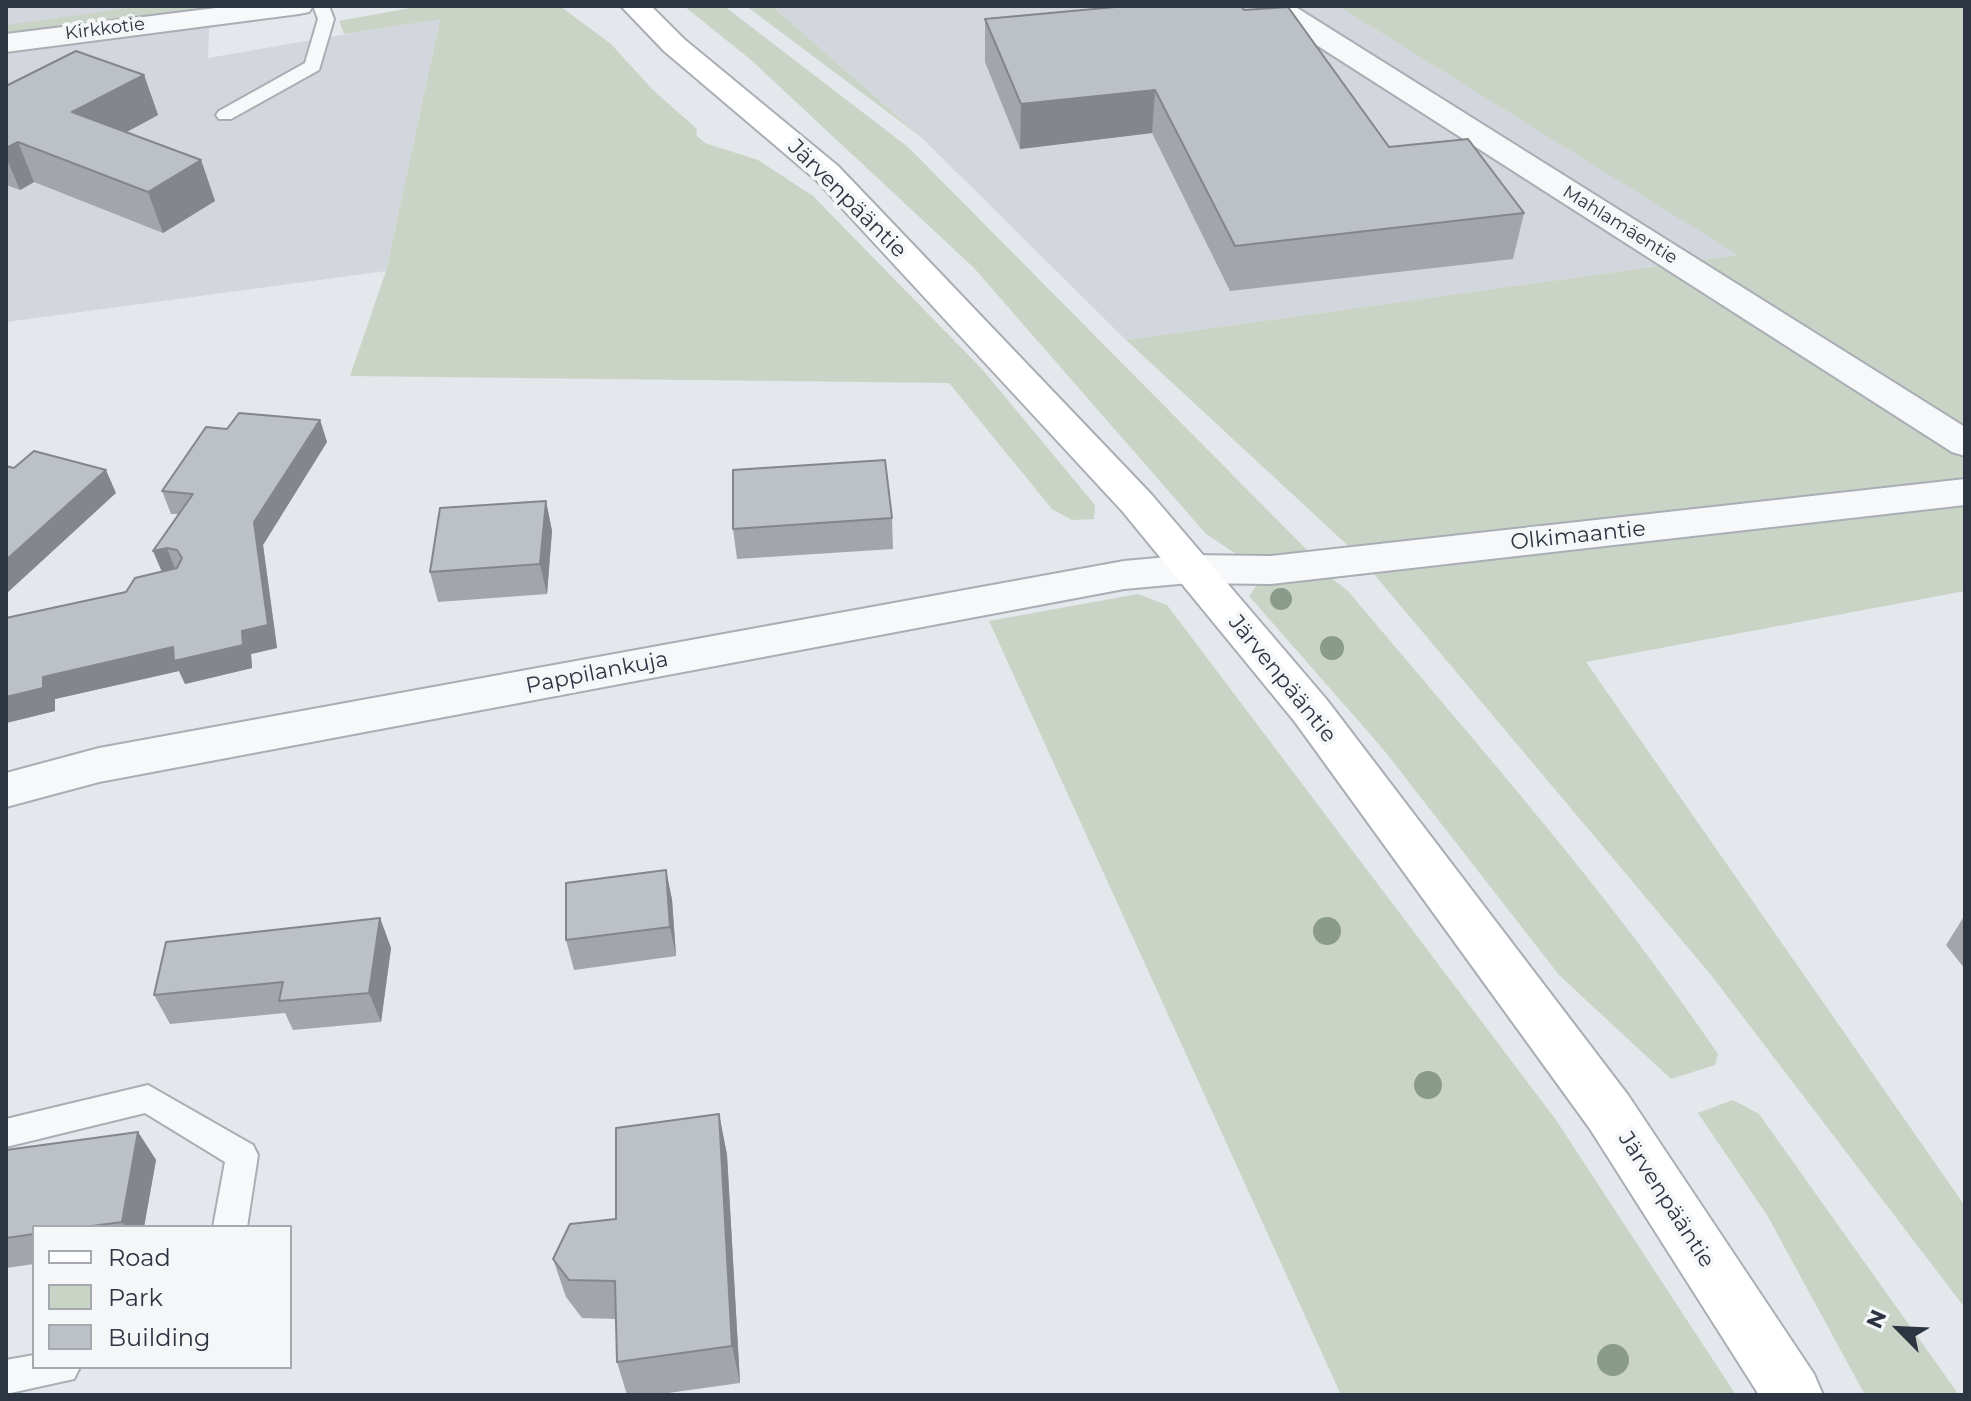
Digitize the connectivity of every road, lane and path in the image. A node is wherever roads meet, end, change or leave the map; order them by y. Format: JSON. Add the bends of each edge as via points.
{"nodes":[{"id":1,"x":299,"y":6,"type":"edge"},
{"id":2,"x":321,"y":6,"type":"edge"},
{"id":3,"x":610,"y":6,"type":"edge"},
{"id":4,"x":635,"y":6,"type":"edge"},
{"id":5,"x":1275,"y":6,"type":"edge"},
{"id":6,"x":6,"y":43,"type":"edge"},
{"id":7,"x":674,"y":45,"type":"junction"},
{"id":8,"x":225,"y":115,"type":"dead end"},
{"id":9,"x":1965,"y":444,"type":"edge"},
{"id":10,"x":1965,"y":492,"type":"edge"},
{"id":11,"x":1190,"y":569,"type":"junction"},
{"id":12,"x":6,"y":790,"type":"edge"},
{"id":13,"x":6,"y":1133,"type":"edge"},
{"id":14,"x":230,"y":1225,"type":"edge"},
{"id":15,"x":51,"y":1369,"type":"edge"},
{"id":16,"x":6,"y":1377,"type":"edge"},
{"id":17,"x":1793,"y":1395,"type":"edge"}],
"edges":[{"from":1,"to":6,"type":"street","name":"Kirkkotie"},
{"from":2,"to":8,"type":"lane","via":[[326,19],[313,66]]},
{"from":3,"to":7,"type":"main road","name":"Järvenpääntie"},
{"from":4,"to":7,"type":"main road","name":"Järvenpääntie"},
{"from":5,"to":9,"type":"street","name":"Mahlamäentie"},
{"from":7,"to":11,"type":"main road","name":"Järvenpääntie","via":[[827,173],[1137,503]]},
{"from":10,"to":11,"type":"street","name":"Olkimaantie","via":[[1299,567]]},
{"from":11,"to":12,"type":"street","name":"Pappilankuja","via":[[1124,575],[99,765]]},
{"from":11,"to":17,"type":"main road","name":"Järvenpääntie","via":[[1311,711],[1609,1112]]},
{"from":13,"to":14,"type":"lane","via":[[148,1099],[242,1155]]},
{"from":15,"to":16,"type":"lane"}]}
